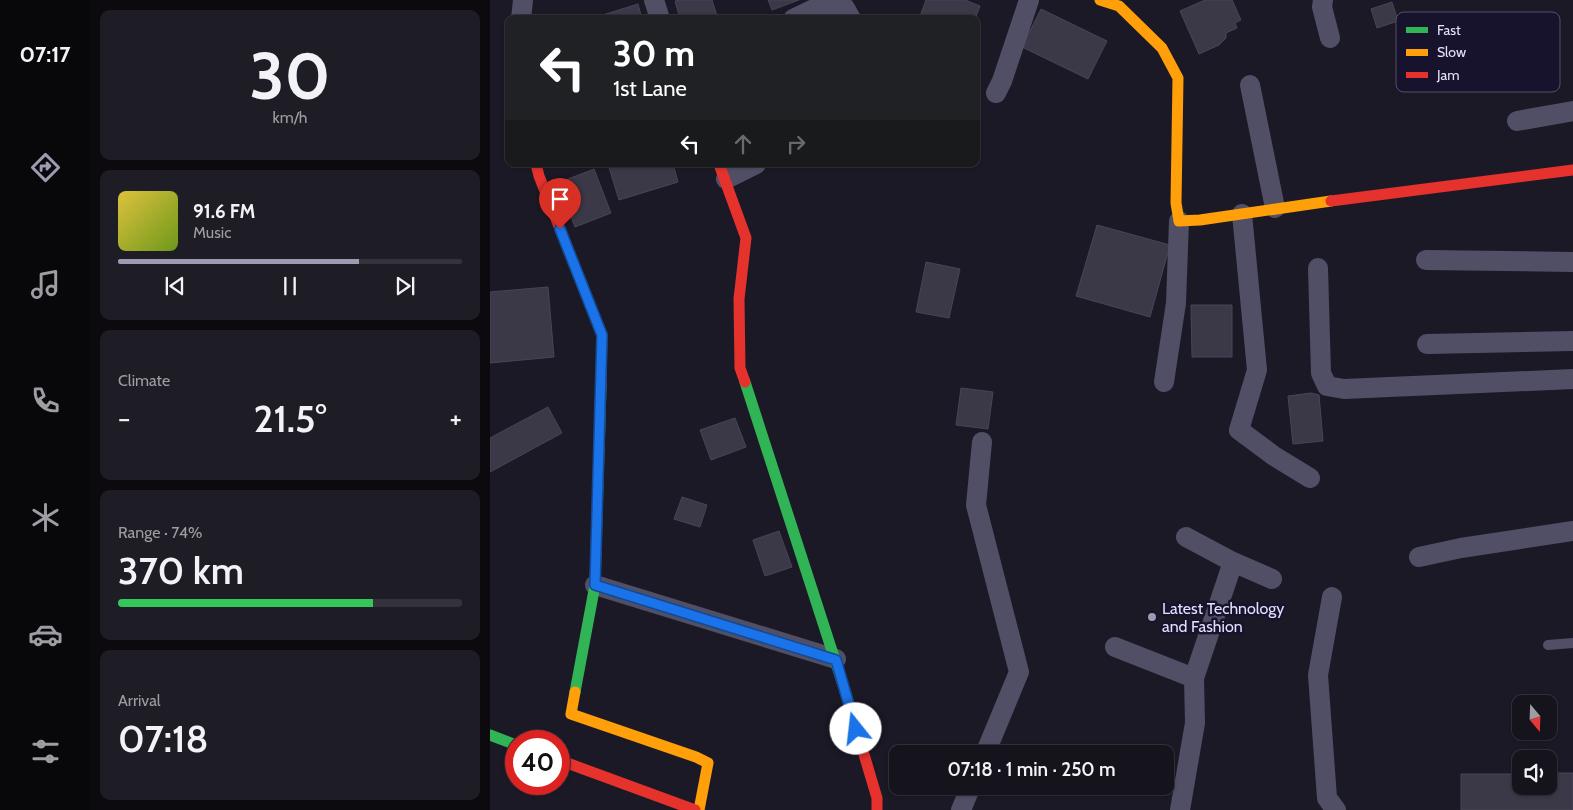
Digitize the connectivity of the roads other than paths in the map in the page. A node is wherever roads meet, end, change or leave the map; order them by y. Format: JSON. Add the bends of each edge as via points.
{"nodes":[{"id":1,"x":523,"y":0,"type":"edge"},
{"id":2,"x":654,"y":0,"type":"edge"},
{"id":3,"x":1029,"y":0,"type":"edge"},
{"id":4,"x":1100,"y":0,"type":"edge"},
{"id":5,"x":1323,"y":0,"type":"edge"},
{"id":6,"x":850,"y":9,"type":"edge"},
{"id":7,"x":521,"y":15,"type":"edge"},
{"id":8,"x":659,"y":15,"type":"edge"},
{"id":9,"x":801,"y":15,"type":"edge"},
{"id":10,"x":1330,"y":38,"type":"dead end"},
{"id":11,"x":1250,"y":85,"type":"dead end"},
{"id":12,"x":996,"y":93,"type":"dead end"},
{"id":13,"x":1573,"y":111,"type":"edge"},
{"id":14,"x":1517,"y":121,"type":"dead end"},
{"id":15,"x":537,"y":167,"type":"edge"},
{"id":16,"x":744,"y":167,"type":"edge"},
{"id":17,"x":1573,"y":170,"type":"edge"},
{"id":18,"x":723,"y":172,"type":"edge"},
{"id":19,"x":1275,"y":208,"type":"junction"},
{"id":20,"x":1242,"y":214,"type":"junction"},
{"id":21,"x":1179,"y":221,"type":"junction"},
{"id":22,"x":1426,"y":260,"type":"dead end"},
{"id":23,"x":1573,"y":262,"type":"edge"},
{"id":24,"x":1318,"y":268,"type":"dead end"},
{"id":25,"x":1573,"y":341,"type":"edge"},
{"id":26,"x":1427,"y":344,"type":"dead end"},
{"id":27,"x":1573,"y":379,"type":"edge"},
{"id":28,"x":1164,"y":382,"type":"dead end"},
{"id":29,"x":982,"y":442,"type":"dead end"},
{"id":30,"x":1310,"y":478,"type":"dead end"},
{"id":31,"x":1573,"y":531,"type":"edge"},
{"id":32,"x":1186,"y":537,"type":"dead end"},
{"id":33,"x":1420,"y":557,"type":"dead end"},
{"id":34,"x":1233,"y":562,"type":"junction"},
{"id":35,"x":1272,"y":579,"type":"dead end"},
{"id":36,"x":595,"y":585,"type":"junction"},
{"id":37,"x":1332,"y":597,"type":"dead end"},
{"id":38,"x":1573,"y":643,"type":"edge"},
{"id":39,"x":1548,"y":644,"type":"dead end"},
{"id":40,"x":1115,"y":647,"type":"dead end"},
{"id":41,"x":836,"y":660,"type":"junction"},
{"id":42,"x":1194,"y":678,"type":"junction"},
{"id":43,"x":490,"y":735,"type":"edge"},
{"id":44,"x":505,"y":741,"type":"edge"},
{"id":45,"x":989,"y":745,"type":"edge"},
{"id":46,"x":570,"y":764,"type":"edge"},
{"id":47,"x":967,"y":795,"type":"edge"},
{"id":48,"x":697,"y":810,"type":"edge"},
{"id":49,"x":877,"y":810,"type":"edge"},
{"id":50,"x":961,"y":810,"type":"edge"},
{"id":51,"x":1180,"y":810,"type":"edge"},
{"id":52,"x":1336,"y":810,"type":"edge"}],
"edges":[{"from":1,"to":7,"type":"street"},
{"from":2,"to":8,"type":"street"},
{"from":3,"to":12,"type":"street"},
{"from":4,"to":21,"type":"street","via":[[1118,6],[1162,48],[1178,78],[1176,203]]},
{"from":5,"to":10,"type":"street"},
{"from":6,"to":9,"type":"street","via":[[816,8]]},
{"from":11,"to":19,"type":"street"},
{"from":13,"to":14,"type":"street"},
{"from":15,"to":36,"type":"street","via":[[602,335]]},
{"from":16,"to":18,"type":"street"},
{"from":17,"to":19,"type":"street"},
{"from":18,"to":41,"type":"street","via":[[746,238],[738,299],[740,368]]},
{"from":19,"to":20,"type":"street"},
{"from":20,"to":21,"type":"street"},
{"from":20,"to":30,"type":"street","via":[[1257,370],[1239,430]]},
{"from":21,"to":28,"type":"street","via":[[1176,303]]},
{"from":22,"to":23,"type":"street"},
{"from":24,"to":27,"type":"street","via":[[1320,373],[1327,386],[1344,389]]},
{"from":25,"to":26,"type":"street"},
{"from":29,"to":45,"type":"street","via":[[976,505],[1019,672]]},
{"from":31,"to":33,"type":"street"},
{"from":32,"to":34,"type":"street"},
{"from":34,"to":35,"type":"street"},
{"from":34,"to":42,"type":"street"},
{"from":36,"to":41,"type":"street"},
{"from":36,"to":48,"type":"street","via":[[571,714],[708,763]]},
{"from":37,"to":52,"type":"street","via":[[1318,675],[1327,798]]},
{"from":38,"to":39,"type":"lane"},
{"from":40,"to":42,"type":"street"},
{"from":41,"to":49,"type":"street","via":[[877,798]]},
{"from":42,"to":51,"type":"street","via":[[1195,723]]},
{"from":43,"to":44,"type":"street"},
{"from":46,"to":48,"type":"street"},
{"from":47,"to":50,"type":"street"}]}
